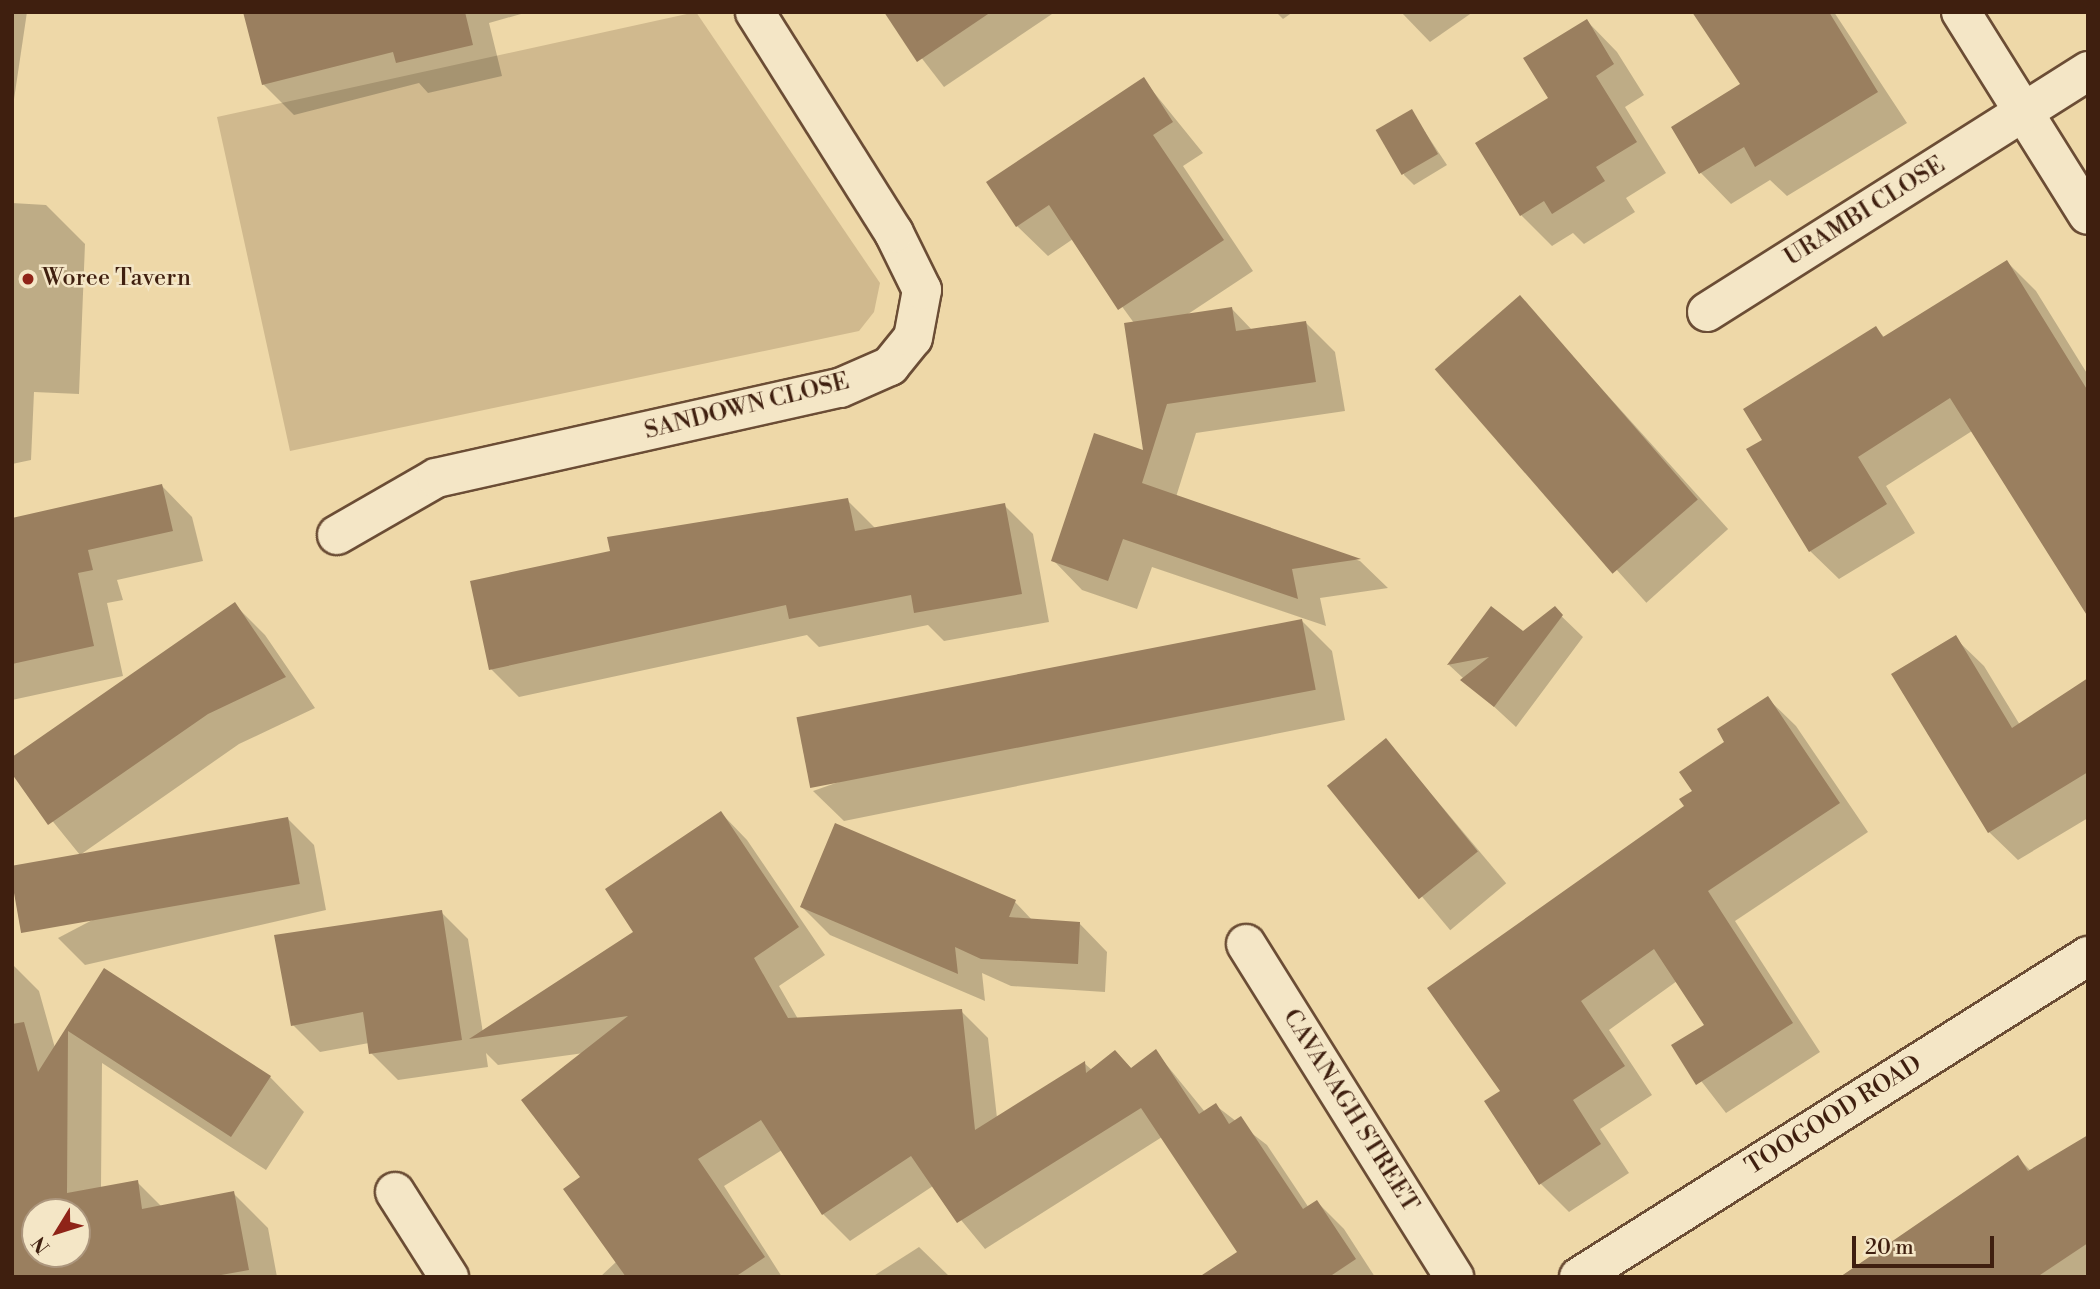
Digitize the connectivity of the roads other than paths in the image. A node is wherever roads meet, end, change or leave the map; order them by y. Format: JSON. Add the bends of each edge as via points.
{"nodes":[{"id":1,"x":755,"y":12,"type":"edge"},
{"id":2,"x":1961,"y":12,"type":"edge"},
{"id":3,"x":2088,"y":71,"type":"edge"},
{"id":4,"x":2023,"y":113,"type":"junction"},
{"id":5,"x":2088,"y":215,"type":"edge"},
{"id":6,"x":1707,"y":312,"type":"dead end"},
{"id":7,"x":337,"y":535,"type":"dead end"},
{"id":8,"x":1246,"y":944,"type":"dead end"},
{"id":9,"x":2088,"y":956,"type":"edge"},
{"id":10,"x":395,"y":1192,"type":"dead end"},
{"id":11,"x":449,"y":1277,"type":"edge"},
{"id":12,"x":1454,"y":1277,"type":"edge"},
{"id":13,"x":1579,"y":1277,"type":"edge"}],
"edges":[{"from":1,"to":7,"type":"street","name":"SANDOWN CLOSE","via":[[922,289],[914,338],[890,366],[840,388],[436,478]]},
{"from":2,"to":4,"type":"street"},
{"from":3,"to":4,"type":"street","name":"URAMBI CLOSE"},
{"from":4,"to":5,"type":"street"},
{"from":4,"to":6,"type":"street","name":"URAMBI CLOSE"},
{"from":8,"to":12,"type":"street","name":"CAVANAGH STREET"},
{"from":9,"to":13,"type":"street","name":"TOOGOOD ROAD"},
{"from":10,"to":11,"type":"street"}]}
